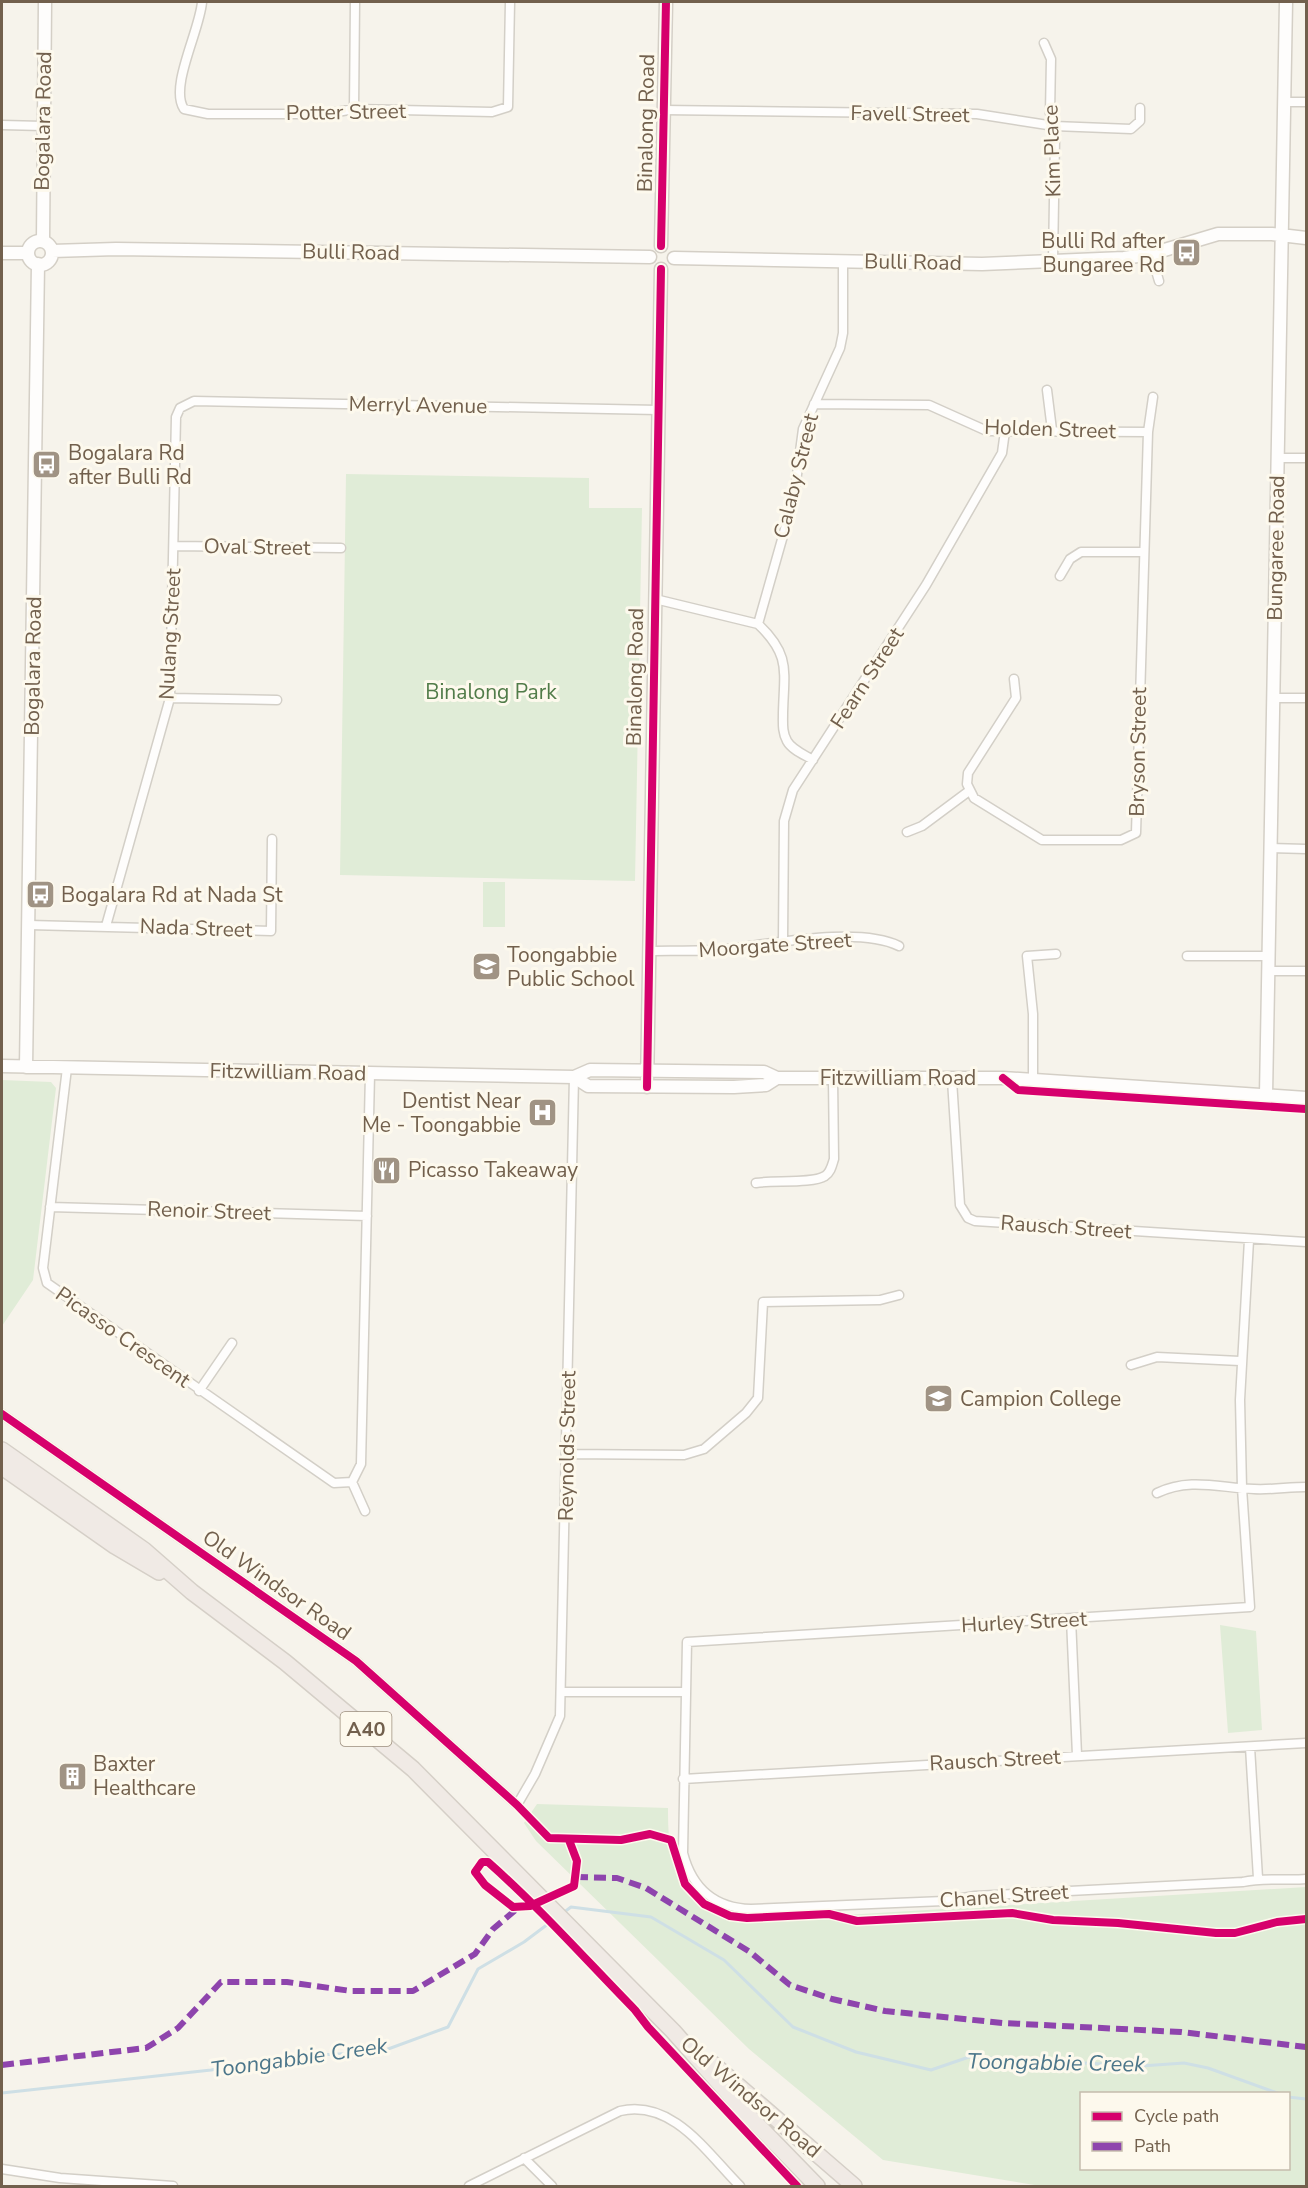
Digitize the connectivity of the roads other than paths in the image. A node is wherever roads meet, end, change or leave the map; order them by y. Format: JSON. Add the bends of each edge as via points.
{"nodes":[{"id":1,"x":45,"y":2,"type":"edge"},
{"id":2,"x":202,"y":2,"type":"edge"},
{"id":3,"x":355,"y":2,"type":"edge"},
{"id":4,"x":510,"y":2,"type":"edge"},
{"id":5,"x":666,"y":2,"type":"edge"},
{"id":6,"x":1286,"y":2,"type":"edge"},
{"id":7,"x":1044,"y":43,"type":"dead end"},
{"id":8,"x":1284,"y":102,"type":"junction"},
{"id":9,"x":1306,"y":102,"type":"edge"},
{"id":10,"x":1140,"y":108,"type":"dead end"},
{"id":11,"x":354,"y":109,"type":"junction"},
{"id":12,"x":663,"y":110,"type":"junction"},
{"id":13,"x":2,"y":125,"type":"edge"},
{"id":14,"x":43,"y":126,"type":"junction"},
{"id":15,"x":1054,"y":126,"type":"junction"},
{"id":16,"x":1282,"y":236,"type":"junction"},
{"id":17,"x":1306,"y":238,"type":"edge"},
{"id":18,"x":43,"y":241,"type":"junction"},
{"id":19,"x":662,"y":246,"type":"junction"},
{"id":20,"x":52,"y":251,"type":"junction"},
{"id":21,"x":2,"y":253,"type":"edge"},
{"id":22,"x":28,"y":253,"type":"junction"},
{"id":23,"x":1151,"y":254,"type":"junction"},
{"id":24,"x":650,"y":257,"type":"junction"},
{"id":25,"x":674,"y":258,"type":"junction"},
{"id":26,"x":843,"y":260,"type":"junction"},
{"id":27,"x":1053,"y":261,"type":"junction"},
{"id":28,"x":38,"y":264,"type":"junction"},
{"id":29,"x":661,"y":269,"type":"junction"},
{"id":30,"x":1159,"y":281,"type":"dead end"},
{"id":31,"x":1047,"y":390,"type":"dead end"},
{"id":32,"x":1153,"y":398,"type":"dead end"},
{"id":33,"x":814,"y":404,"type":"junction"},
{"id":34,"x":180,"y":408,"type":"joint"},
{"id":35,"x":658,"y":410,"type":"junction"},
{"id":36,"x":1052,"y":430,"type":"junction"},
{"id":37,"x":1005,"y":431,"type":"junction"},
{"id":38,"x":1148,"y":432,"type":"junction"},
{"id":39,"x":1278,"y":458,"type":"junction"},
{"id":40,"x":1306,"y":458,"type":"edge"},
{"id":41,"x":174,"y":546,"type":"junction"},
{"id":42,"x":341,"y":548,"type":"dead end"},
{"id":43,"x":1144,"y":552,"type":"junction"},
{"id":44,"x":1060,"y":576,"type":"dead end"},
{"id":45,"x":655,"y":599,"type":"junction"},
{"id":46,"x":758,"y":624,"type":"junction"},
{"id":47,"x":1014,"y":679,"type":"dead end"},
{"id":48,"x":170,"y":698,"type":"junction"},
{"id":49,"x":1274,"y":698,"type":"junction"},
{"id":50,"x":1306,"y":698,"type":"edge"},
{"id":51,"x":277,"y":700,"type":"dead end"},
{"id":52,"x":813,"y":760,"type":"junction"},
{"id":53,"x":969,"y":791,"type":"junction"},
{"id":54,"x":907,"y":832,"type":"dead end"},
{"id":55,"x":272,"y":839,"type":"dead end"},
{"id":56,"x":1270,"y":848,"type":"junction"},
{"id":57,"x":1306,"y":849,"type":"edge"},
{"id":58,"x":29,"y":925,"type":"junction"},
{"id":59,"x":106,"y":926,"type":"junction"},
{"id":60,"x":783,"y":940,"type":"junction"},
{"id":61,"x":899,"y":946,"type":"dead end"},
{"id":62,"x":649,"y":951,"type":"junction"},
{"id":63,"x":1056,"y":954,"type":"dead end"},
{"id":64,"x":1187,"y":956,"type":"dead end"},
{"id":65,"x":1269,"y":956,"type":"junction"},
{"id":66,"x":1269,"y":971,"type":"junction"},
{"id":67,"x":1306,"y":971,"type":"edge"},
{"id":68,"x":2,"y":1066,"type":"edge"},
{"id":69,"x":27,"y":1067,"type":"junction"},
{"id":70,"x":67,"y":1068,"type":"junction"},
{"id":71,"x":647,"y":1071,"type":"junction"},
{"id":72,"x":370,"y":1074,"type":"junction"},
{"id":73,"x":574,"y":1077,"type":"junction"},
{"id":74,"x":777,"y":1078,"type":"junction"},
{"id":75,"x":833,"y":1078,"type":"junction"},
{"id":76,"x":952,"y":1080,"type":"junction"},
{"id":77,"x":1033,"y":1080,"type":"junction"},
{"id":78,"x":647,"y":1087,"type":"junction"},
{"id":79,"x":1266,"y":1095,"type":"junction"},
{"id":80,"x":1306,"y":1098,"type":"edge"},
{"id":81,"x":756,"y":1183,"type":"dead end"},
{"id":82,"x":50,"y":1207,"type":"junction"},
{"id":83,"x":367,"y":1216,"type":"junction"},
{"id":84,"x":1250,"y":1240,"type":"junction"},
{"id":85,"x":1306,"y":1242,"type":"edge"},
{"id":86,"x":899,"y":1295,"type":"dead end"},
{"id":87,"x":232,"y":1343,"type":"dead end"},
{"id":88,"x":1240,"y":1361,"type":"junction"},
{"id":89,"x":1131,"y":1365,"type":"dead end"},
{"id":90,"x":199,"y":1391,"type":"junction"},
{"id":91,"x":2,"y":1414,"type":"edge"},
{"id":92,"x":2,"y":1450,"type":"edge"},
{"id":93,"x":567,"y":1454,"type":"junction"},
{"id":94,"x":2,"y":1467,"type":"edge"},
{"id":95,"x":352,"y":1482,"type":"junction"},
{"id":96,"x":1306,"y":1486,"type":"edge"},
{"id":97,"x":1242,"y":1488,"type":"junction"},
{"id":98,"x":1157,"y":1493,"type":"dead end"},
{"id":99,"x":365,"y":1511,"type":"dead end"},
{"id":100,"x":192,"y":1592,"type":"junction"},
{"id":101,"x":1071,"y":1619,"type":"junction"},
{"id":102,"x":562,"y":1692,"type":"junction"},
{"id":103,"x":686,"y":1692,"type":"junction"},
{"id":104,"x":1306,"y":1743,"type":"edge"},
{"id":105,"x":1250,"y":1747,"type":"junction"},
{"id":106,"x":1077,"y":1755,"type":"junction"},
{"id":107,"x":683,"y":1779,"type":"junction"},
{"id":108,"x":517,"y":1805,"type":"joint"},
{"id":109,"x":1258,"y":1878,"type":"junction"},
{"id":110,"x":1306,"y":1879,"type":"edge"},
{"id":111,"x":705,"y":1893,"type":"joint"},
{"id":112,"x":673,"y":2031,"type":"junction"},
{"id":113,"x":524,"y":2158,"type":"junction"},
{"id":114,"x":2,"y":2169,"type":"edge"},
{"id":115,"x":105,"y":2185,"type":"edge"},
{"id":116,"x":173,"y":2187,"type":"edge"},
{"id":117,"x":469,"y":2187,"type":"edge"},
{"id":118,"x":552,"y":2187,"type":"edge"},
{"id":119,"x":740,"y":2187,"type":"edge"},
{"id":120,"x":817,"y":2187,"type":"edge"},
{"id":121,"x":854,"y":2187,"type":"edge"}],
"edges":[{"from":1,"to":14,"type":"street","name":"Bogalara Road"},
{"from":2,"to":11,"type":"street","name":"Potter Street","via":[[179,91],[184,109],[208,114],[326,114]]},
{"from":3,"to":11,"type":"street"},
{"from":4,"to":11,"type":"street","name":"Potter Street","via":[[508,107],[492,112]]},
{"from":5,"to":12,"type":"street","name":"Binalong Road"},
{"from":6,"to":8,"type":"street","name":"Bungaree Road"},
{"from":7,"to":15,"type":"street","name":"Kim Place","via":[[1051,59],[1050,113]]},
{"from":8,"to":9,"type":"street"},
{"from":8,"to":16,"type":"street","name":"Bungaree Road"},
{"from":10,"to":15,"type":"street","name":"Favell Street","via":[[1140,121],[1131,129]]},
{"from":12,"to":15,"type":"street","name":"Favell Street","via":[[976,114]]},
{"from":12,"to":19,"type":"street","name":"Binalong Road"},
{"from":13,"to":14,"type":"street"},
{"from":14,"to":18,"type":"street","name":"Bogalara Road"},
{"from":15,"to":27,"type":"street","name":"Kim Place"},
{"from":16,"to":17,"type":"street","name":"Bulli Road"},
{"from":16,"to":23,"type":"street","name":"Bulli Road","via":[[1218,234]]},
{"from":16,"to":39,"type":"street","name":"Bungaree Road"},
{"from":18,"to":20,"type":"street"},
{"from":18,"to":22,"type":"street","via":[[33,243]]},
{"from":19,"to":24,"type":"street","via":[[654,249]]},
{"from":19,"to":25,"type":"street","via":[[672,251]]},
{"from":20,"to":24,"type":"street","name":"Bulli Road"},
{"from":20,"to":28,"type":"street","via":[[50,260]]},
{"from":21,"to":22,"type":"street"},
{"from":22,"to":28,"type":"street"},
{"from":23,"to":27,"type":"street","name":"Bulli Road"},
{"from":23,"to":30,"type":"street"},
{"from":24,"to":29,"type":"street","via":[[654,267]]},
{"from":25,"to":26,"type":"street","name":"Bulli Road"},
{"from":25,"to":29,"type":"street"},
{"from":26,"to":27,"type":"street","name":"Bulli Road","via":[[982,264]]},
{"from":26,"to":33,"type":"street","name":"Calaby Street","via":[[840,348]]},
{"from":28,"to":58,"type":"street","name":"Bogalara Road"},
{"from":29,"to":35,"type":"street","name":"Binalong Road"},
{"from":31,"to":36,"type":"street"},
{"from":32,"to":38,"type":"street","name":"Bryson Street"},
{"from":33,"to":37,"type":"street","name":"Holden Street","via":[[929,405],[978,428]]},
{"from":33,"to":46,"type":"street","name":"Calaby Street","via":[[800,442],[794,497]]},
{"from":34,"to":35,"type":"street","name":"Merryl Avenue","via":[[194,401]]},
{"from":34,"to":41,"type":"street","name":"Nulang Street","via":[[176,417]]},
{"from":35,"to":45,"type":"street","name":"Binalong Road"},
{"from":36,"to":37,"type":"street","name":"Holden Street"},
{"from":36,"to":38,"type":"street","name":"Holden Street"},
{"from":37,"to":52,"type":"street","name":"Fearn Street","via":[[1002,453],[926,585]]},
{"from":38,"to":43,"type":"street","name":"Bryson Street"},
{"from":39,"to":40,"type":"street"},
{"from":39,"to":49,"type":"street","name":"Bungaree Road"},
{"from":41,"to":42,"type":"street","name":"Oval Street"},
{"from":41,"to":48,"type":"street","name":"Nulang Street"},
{"from":43,"to":44,"type":"street","via":[[1082,552],[1070,559]]},
{"from":43,"to":53,"type":"street","name":"Bryson Street","via":[[1136,833],[1121,840],[1042,840],[974,798]]},
{"from":45,"to":46,"type":"street"},
{"from":45,"to":62,"type":"street","name":"Binalong Road"},
{"from":46,"to":52,"type":"street","via":[[783,654],[786,740]]},
{"from":47,"to":53,"type":"street","via":[[1016,698],[968,773]]},
{"from":48,"to":51,"type":"street"},
{"from":48,"to":59,"type":"street","name":"Nulang Street"},
{"from":49,"to":50,"type":"street"},
{"from":49,"to":56,"type":"street","name":"Bungaree Road"},
{"from":52,"to":60,"type":"street","name":"Fearn Street","via":[[793,790],[783,821]]},
{"from":53,"to":54,"type":"street","via":[[922,826]]},
{"from":55,"to":59,"type":"street","name":"Nada Street","via":[[271,931]]},
{"from":56,"to":57,"type":"street"},
{"from":56,"to":65,"type":"street","name":"Bungaree Road"},
{"from":58,"to":59,"type":"street","name":"Nada Street"},
{"from":58,"to":69,"type":"street","name":"Bogalara Road"},
{"from":60,"to":61,"type":"street","name":"Moorgate Street","via":[[886,940]]},
{"from":60,"to":62,"type":"street","name":"Moorgate Street","via":[[725,949]]},
{"from":62,"to":71,"type":"street","name":"Binalong Road"},
{"from":63,"to":77,"type":"street","via":[[1027,956],[1033,1014]]},
{"from":64,"to":65,"type":"street"},
{"from":65,"to":66,"type":"street","name":"Bungaree Road"},
{"from":66,"to":67,"type":"street"},
{"from":66,"to":79,"type":"street","name":"Bungaree Road"},
{"from":68,"to":69,"type":"street","name":"Fitzwilliam Road"},
{"from":69,"to":70,"type":"street","name":"Fitzwilliam Road"},
{"from":70,"to":72,"type":"street","name":"Fitzwilliam Road"},
{"from":70,"to":82,"type":"street","name":"Picasso Crescent"},
{"from":71,"to":73,"type":"street","name":"Fitzwilliam Road","via":[[590,1070]]},
{"from":71,"to":74,"type":"street","name":"Fitzwilliam Road","via":[[764,1072]]},
{"from":71,"to":78,"type":"street","name":"Binalong Road"},
{"from":72,"to":73,"type":"street","name":"Fitzwilliam Road"},
{"from":72,"to":83,"type":"street"},
{"from":73,"to":78,"type":"street","name":"Fitzwilliam Road","via":[[588,1086]]},
{"from":73,"to":93,"type":"street","name":"Reynolds Street"},
{"from":74,"to":75,"type":"street","name":"Fitzwilliam Road"},
{"from":74,"to":78,"type":"street","name":"Fitzwilliam Road","via":[[766,1085]]},
{"from":75,"to":76,"type":"street","name":"Fitzwilliam Road"},
{"from":75,"to":81,"type":"street","via":[[831,1169],[825,1176],[813,1179]]},
{"from":76,"to":77,"type":"street","name":"Fitzwilliam Road"},
{"from":76,"to":84,"type":"street","name":"Rausch Street","via":[[960,1205],[968,1218]]},
{"from":77,"to":79,"type":"street","name":"Fitzwilliam Road"},
{"from":79,"to":80,"type":"street","name":"Fitzwilliam Road"},
{"from":82,"to":83,"type":"street","name":"Renoir Street"},
{"from":82,"to":90,"type":"street","name":"Picasso Crescent","via":[[42,1268],[47,1283]]},
{"from":83,"to":95,"type":"street","via":[[361,1464]]},
{"from":84,"to":85,"type":"street","name":"Rausch Street"},
{"from":84,"to":88,"type":"street","name":"Hurley Street"},
{"from":86,"to":93,"type":"street","via":[[880,1300],[763,1302],[758,1398],[704,1449],[684,1455]]},
{"from":87,"to":90,"type":"street"},
{"from":88,"to":89,"type":"street","via":[[1157,1357]]},
{"from":88,"to":97,"type":"street","name":"Hurley Street"},
{"from":90,"to":95,"type":"street","name":"Picasso Crescent","via":[[334,1483]]},
{"from":91,"to":108,"type":"street","name":"Old Windsor Road","via":[[356,1661]]},
{"from":92,"to":100,"type":"highway","name":"Old Windsor Road","number":"A40","via":[[144,1550]]},
{"from":93,"to":102,"type":"street","name":"Reynolds Street"},
{"from":94,"to":100,"type":"highway","name":"Old Windsor Road","number":"A40","via":[[115,1546]]},
{"from":95,"to":99,"type":"street"},
{"from":96,"to":97,"type":"street"},
{"from":97,"to":98,"type":"street","via":[[1174,1485]]},
{"from":97,"to":101,"type":"street","name":"Hurley Street","via":[[1250,1607]]},
{"from":100,"to":112,"type":"highway","name":"Old Windsor Road","number":"A40","via":[[285,1662],[413,1769]]},
{"from":101,"to":103,"type":"street","name":"Hurley Street","via":[[687,1642]]},
{"from":101,"to":106,"type":"street"},
{"from":102,"to":103,"type":"street"},
{"from":102,"to":108,"type":"street","name":"Reynolds Street","via":[[560,1716]]},
{"from":103,"to":107,"type":"street","name":"Hurley Street"},
{"from":104,"to":105,"type":"street","name":"Rausch Street"},
{"from":105,"to":106,"type":"street","name":"Rausch Street"},
{"from":105,"to":109,"type":"street"},
{"from":106,"to":107,"type":"street","name":"Rausch Street"},
{"from":107,"to":111,"type":"street","name":"Hurley Street","via":[[683,1853],[690,1874]]},
{"from":109,"to":110,"type":"street","name":"Chanel Street"},
{"from":109,"to":111,"type":"street","name":"Chanel Street","via":[[1243,1882],[751,1910],[729,1907]]},
{"from":112,"to":120,"type":"highway","name":"Old Windsor Road","number":"A40"},
{"from":112,"to":121,"type":"highway","name":"Old Windsor Road","number":"A40"},
{"from":113,"to":117,"type":"street"},
{"from":113,"to":118,"type":"street"},
{"from":113,"to":119,"type":"street","via":[[620,2111],[651,2109],[678,2123]]},
{"from":114,"to":115,"type":"street"},
{"from":115,"to":116,"type":"street"}]}
